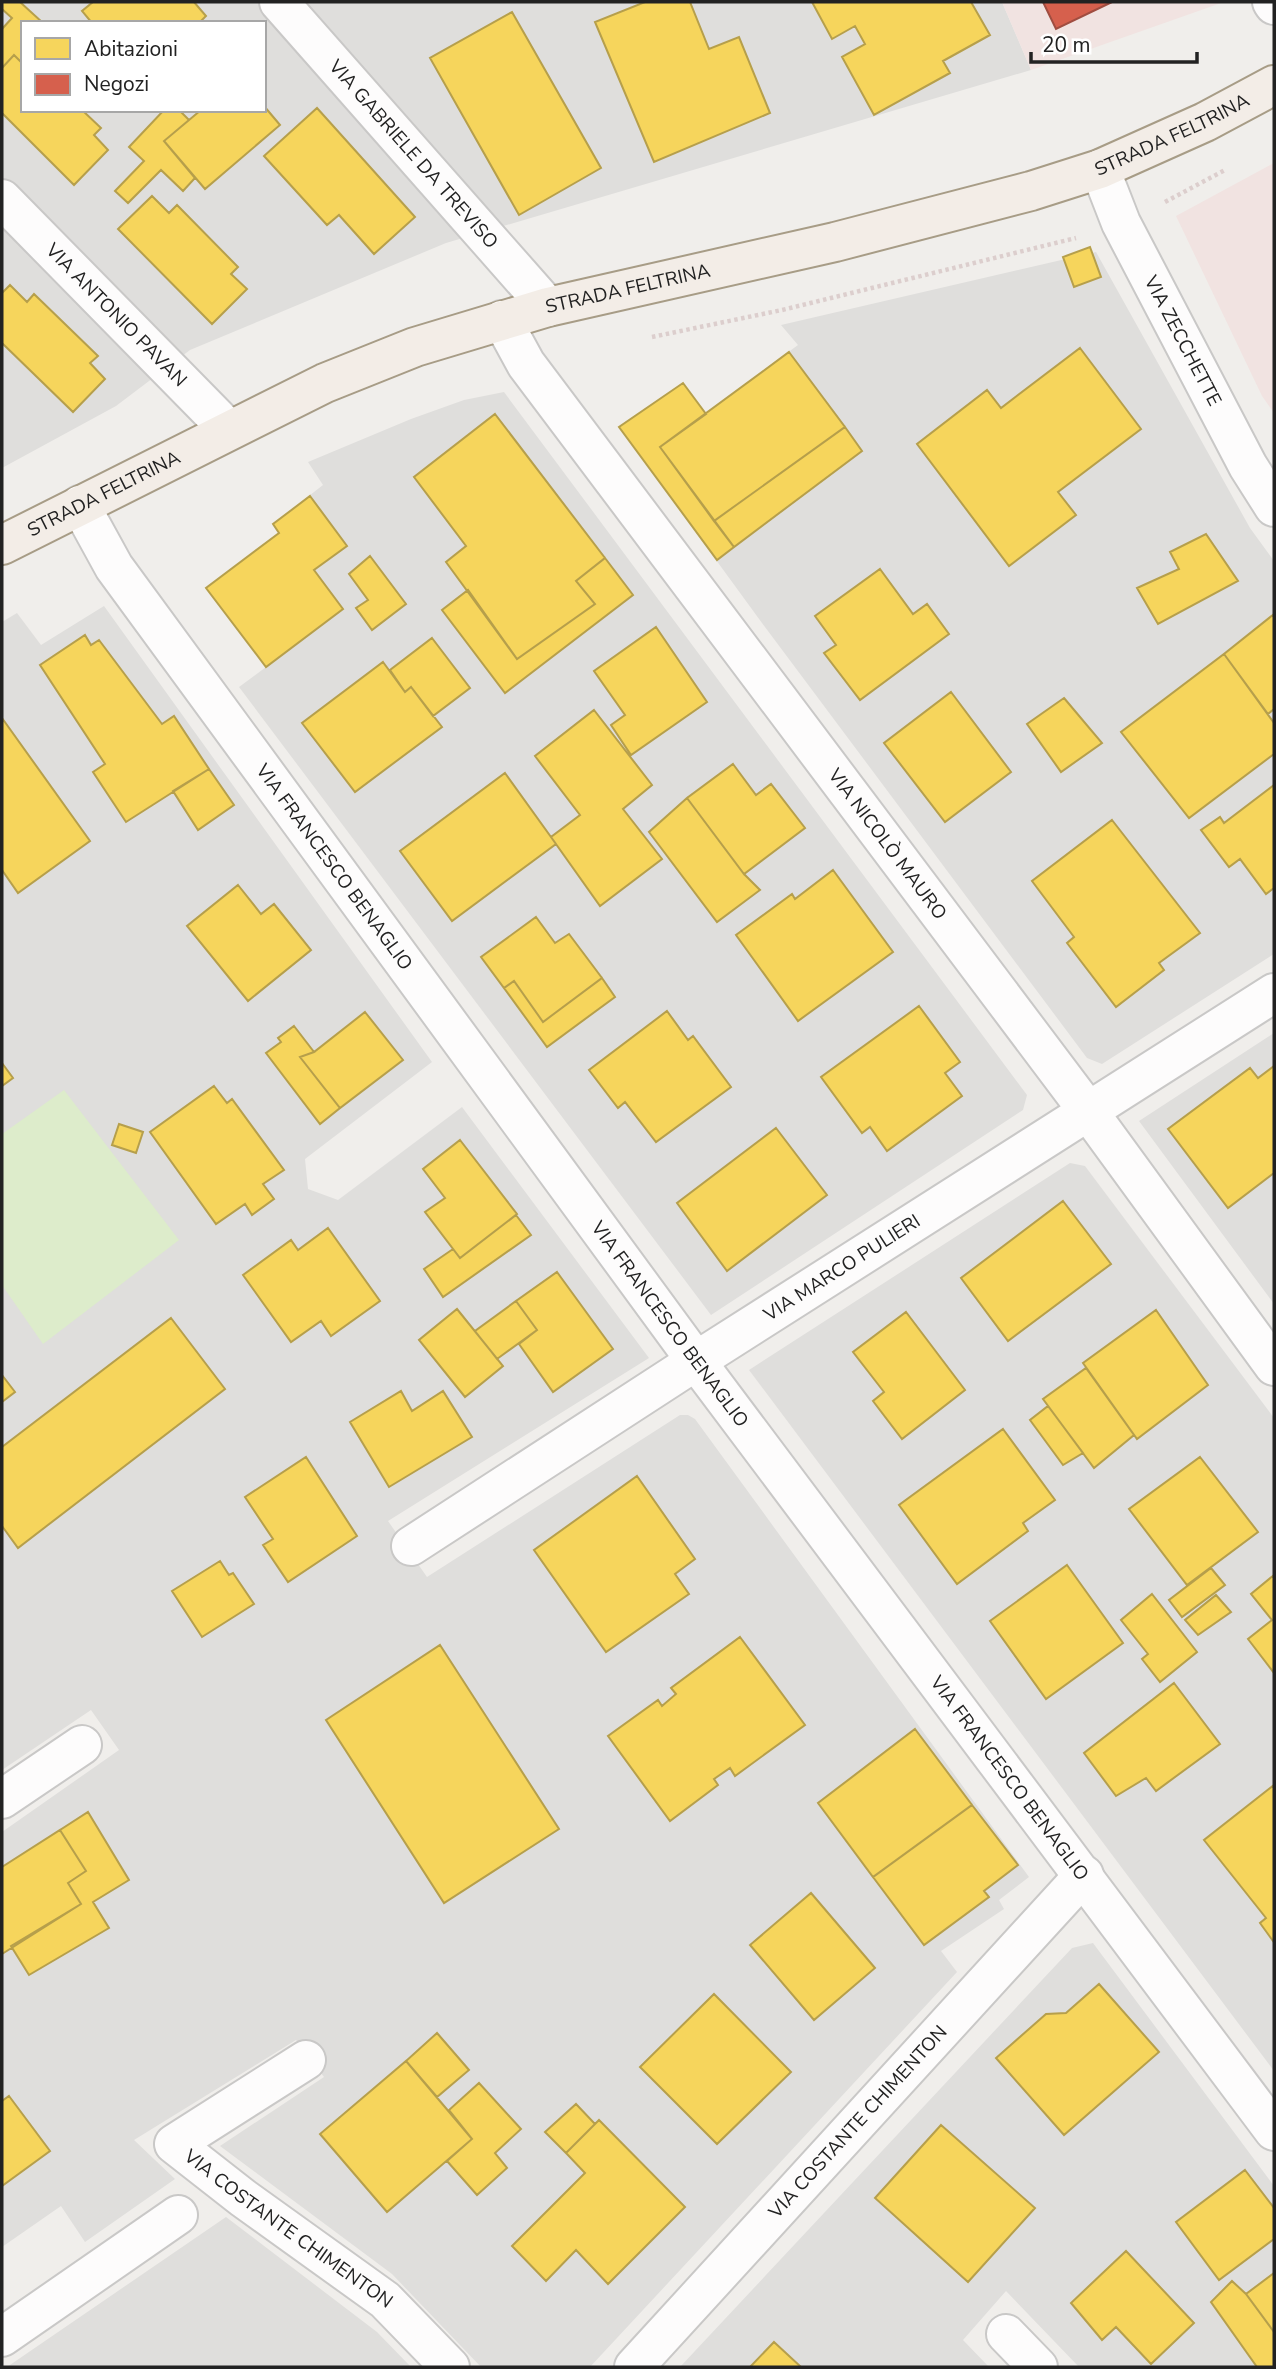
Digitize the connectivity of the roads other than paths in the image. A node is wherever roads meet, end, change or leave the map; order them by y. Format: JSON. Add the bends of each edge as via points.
{"nodes":[{"id":1,"x":279,"y":2,"type":"edge"},
{"id":2,"x":1274,"y":85,"type":"edge"},
{"id":3,"x":1100,"y":169,"type":"junction"},
{"id":4,"x":2,"y":199,"type":"edge"},
{"id":5,"x":548,"y":307,"type":"junction"},
{"id":6,"x":502,"y":320,"type":"junction"},
{"id":7,"x":229,"y":430,"type":"junction"},
{"id":8,"x":80,"y":505,"type":"junction"},
{"id":9,"x":1274,"y":508,"type":"edge"},
{"id":10,"x":2,"y":545,"type":"edge"},
{"id":11,"x":1274,"y":993,"type":"edge"},
{"id":12,"x":1088,"y":1111,"type":"junction"},
{"id":13,"x":696,"y":1361,"type":"junction"},
{"id":14,"x":1274,"y":1366,"type":"edge"},
{"id":15,"x":411,"y":1546,"type":"dead end"},
{"id":16,"x":82,"y":1745,"type":"dead end"},
{"id":17,"x":2,"y":1799,"type":"edge"},
{"id":18,"x":1084,"y":1875,"type":"junction"},
{"id":19,"x":306,"y":2060,"type":"dead end"},
{"id":20,"x":1274,"y":2131,"type":"edge"},
{"id":21,"x":178,"y":2215,"type":"dead end"},
{"id":22,"x":1006,"y":2334,"type":"dead end"},
{"id":23,"x":2,"y":2337,"type":"edge"},
{"id":24,"x":450,"y":2367,"type":"edge"},
{"id":25,"x":634,"y":2367,"type":"edge"},
{"id":26,"x":1038,"y":2367,"type":"edge"}],
"edges":[{"from":1,"to":5,"type":"street","name":"VIA GABRIELE DA TREVISO"},
{"from":2,"to":3,"type":"main road","name":"STRADA FELTRINA"},
{"from":3,"to":5,"type":"main road","name":"STRADA FELTRINA","via":[[964,210]]},
{"from":3,"to":9,"type":"street","name":"VIA ZECCHETTE","via":[[1121,223]]},
{"from":4,"to":7,"type":"street","name":"VIA ANTONIO PAVAN"},
{"from":5,"to":6,"type":"main road","name":"STRADA FELTRINA"},
{"from":6,"to":7,"type":"main road","name":"STRADA FELTRINA","via":[[415,347],[325,383]]},
{"from":6,"to":12,"type":"street","name":"VIA NICOLÒ MAURO","via":[[526,363]]},
{"from":7,"to":8,"type":"main road","name":"STRADA FELTRINA"},
{"from":8,"to":10,"type":"main road","name":"STRADA FELTRINA"},
{"from":8,"to":13,"type":"street","name":"VIA FRANCESCO BENAGLIO","via":[[114,567]]},
{"from":11,"to":12,"type":"street","name":"VIA MARCO PULIERI"},
{"from":12,"to":13,"type":"street","name":"VIA MARCO PULIERI"},
{"from":12,"to":14,"type":"street","name":"VIA NICOLÒ MAURO"},
{"from":13,"to":15,"type":"street","name":"VIA MARCO PULIERI"},
{"from":13,"to":18,"type":"street","name":"VIA FRANCESCO BENAGLIO"},
{"from":16,"to":17,"type":"street"},
{"from":18,"to":20,"type":"street","name":"VIA FRANCESCO BENAGLIO"},
{"from":18,"to":25,"type":"street","name":"VIA COSTANTE CHIMENTON"},
{"from":19,"to":24,"type":"street","name":"VIA COSTANTE CHIMENTON","via":[[174,2144],[385,2300]]},
{"from":21,"to":23,"type":"street"},
{"from":22,"to":26,"type":"street"}]}
